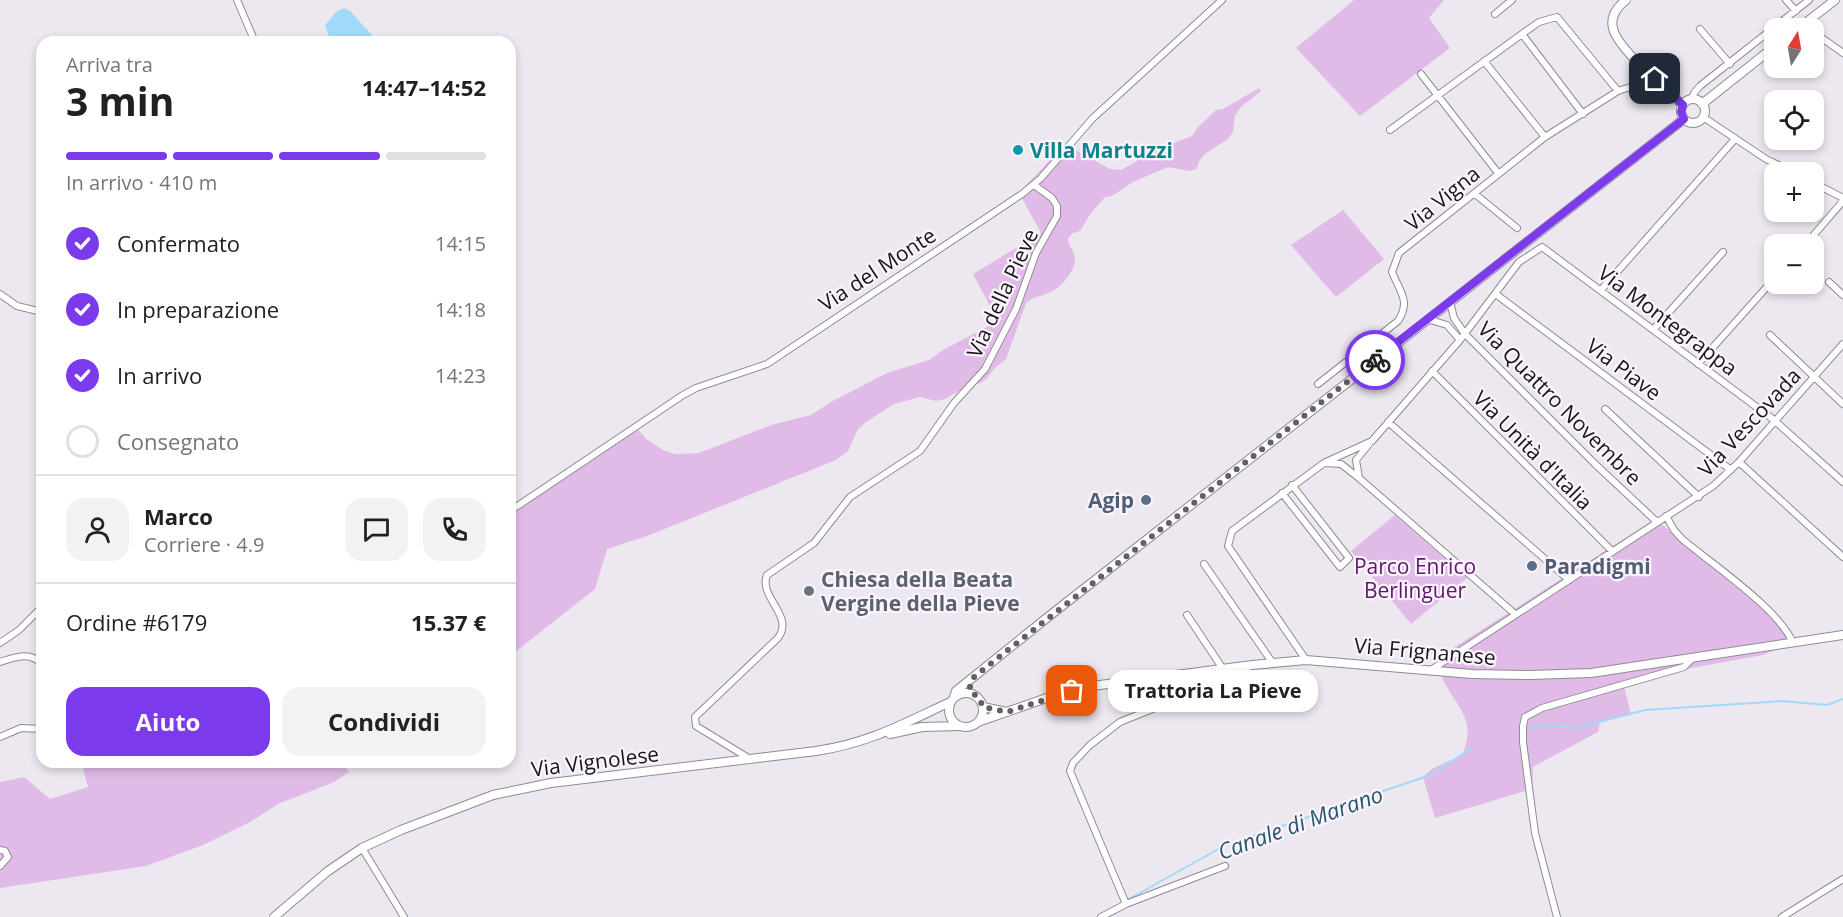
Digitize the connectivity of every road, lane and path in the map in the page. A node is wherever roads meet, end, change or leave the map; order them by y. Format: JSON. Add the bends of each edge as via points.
{"nodes":[{"id":1,"x":237,"y":0,"type":"edge"},
{"id":2,"x":1222,"y":0,"type":"edge"},
{"id":3,"x":1512,"y":0,"type":"edge"},
{"id":4,"x":1626,"y":0,"type":"edge"},
{"id":5,"x":1786,"y":0,"type":"edge"},
{"id":6,"x":1809,"y":0,"type":"edge"},
{"id":7,"x":1835,"y":0,"type":"edge"},
{"id":8,"x":1796,"y":11,"type":"junction"},
{"id":9,"x":1495,"y":14,"type":"dead end"},
{"id":10,"x":1812,"y":18,"type":"edge"},
{"id":11,"x":1700,"y":28,"type":"dead end"},
{"id":12,"x":1522,"y":34,"type":"junction"},
{"id":13,"x":252,"y":36,"type":"edge"},
{"id":14,"x":1824,"y":40,"type":"edge"},
{"id":15,"x":1843,"y":53,"type":"edge"},
{"id":16,"x":1764,"y":55,"type":"edge"},
{"id":17,"x":1484,"y":61,"type":"junction"},
{"id":18,"x":1730,"y":64,"type":"junction"},
{"id":19,"x":1421,"y":74,"type":"dead end"},
{"id":20,"x":1655,"y":79,"type":"junction"},
{"id":21,"x":1618,"y":91,"type":"junction"},
{"id":22,"x":1437,"y":94,"type":"junction"},
{"id":23,"x":1692,"y":100,"type":"junction"},
{"id":24,"x":1702,"y":104,"type":"junction"},
{"id":25,"x":1683,"y":105,"type":"junction"},
{"id":26,"x":1583,"y":114,"type":"junction"},
{"id":27,"x":1703,"y":117,"type":"junction"},
{"id":28,"x":1684,"y":119,"type":"junction"},
{"id":29,"x":1390,"y":130,"type":"dead end"},
{"id":30,"x":1545,"y":137,"type":"junction"},
{"id":31,"x":1735,"y":139,"type":"junction"},
{"id":32,"x":1772,"y":162,"type":"edge"},
{"id":33,"x":1498,"y":173,"type":"junction"},
{"id":34,"x":1034,"y":185,"type":"junction"},
{"id":35,"x":1824,"y":189,"type":"edge"},
{"id":36,"x":1474,"y":194,"type":"junction"},
{"id":37,"x":1843,"y":200,"type":"edge"},
{"id":38,"x":1517,"y":228,"type":"dead end"},
{"id":39,"x":1814,"y":234,"type":"edge"},
{"id":40,"x":1723,"y":252,"type":"dead end"},
{"id":41,"x":1829,"y":282,"type":"dead end"},
{"id":42,"x":1601,"y":290,"type":"junction"},
{"id":43,"x":1764,"y":290,"type":"edge"},
{"id":44,"x":0,"y":294,"type":"edge"},
{"id":45,"x":1497,"y":295,"type":"junction"},
{"id":46,"x":1843,"y":295,"type":"edge"},
{"id":47,"x":1450,"y":302,"type":"junction"},
{"id":48,"x":36,"y":311,"type":"edge"},
{"id":49,"x":1427,"y":319,"type":"junction"},
{"id":50,"x":1653,"y":330,"type":"junction"},
{"id":51,"x":1465,"y":334,"type":"junction"},
{"id":52,"x":1770,"y":335,"type":"dead end"},
{"id":53,"x":1460,"y":340,"type":"junction"},
{"id":54,"x":1843,"y":344,"type":"edge"},
{"id":55,"x":1698,"y":364,"type":"junction"},
{"id":56,"x":1431,"y":371,"type":"junction"},
{"id":57,"x":1814,"y":376,"type":"junction"},
{"id":58,"x":1318,"y":384,"type":"dead end"},
{"id":59,"x":1843,"y":404,"type":"edge"},
{"id":60,"x":1605,"y":409,"type":"dead end"},
{"id":61,"x":1774,"y":420,"type":"junction"},
{"id":62,"x":1388,"y":422,"type":"junction"},
{"id":63,"x":1372,"y":441,"type":"junction"},
{"id":64,"x":1739,"y":462,"type":"junction"},
{"id":65,"x":1324,"y":463,"type":"junction"},
{"id":66,"x":1731,"y":470,"type":"junction"},
{"id":67,"x":1359,"y":478,"type":"junction"},
{"id":68,"x":1843,"y":482,"type":"edge"},
{"id":69,"x":1292,"y":485,"type":"junction"},
{"id":70,"x":1282,"y":492,"type":"junction"},
{"id":71,"x":1699,"y":497,"type":"junction"},
{"id":72,"x":516,"y":507,"type":"edge"},
{"id":73,"x":1666,"y":516,"type":"junction"},
{"id":74,"x":1657,"y":522,"type":"junction"},
{"id":75,"x":1612,"y":551,"type":"junction"},
{"id":76,"x":1842,"y":554,"type":"edge"},
{"id":77,"x":1204,"y":564,"type":"dead end"},
{"id":78,"x":1569,"y":580,"type":"junction"},
{"id":79,"x":36,"y":613,"type":"edge"},
{"id":80,"x":1515,"y":614,"type":"junction"},
{"id":81,"x":1187,"y":615,"type":"dead end"},
{"id":82,"x":1843,"y":635,"type":"edge"},
{"id":83,"x":1793,"y":643,"type":"junction"},
{"id":84,"x":0,"y":644,"type":"edge"},
{"id":85,"x":1693,"y":658,"type":"junction"},
{"id":86,"x":36,"y":659,"type":"edge"},
{"id":87,"x":1306,"y":660,"type":"junction"},
{"id":88,"x":0,"y":662,"type":"edge"},
{"id":89,"x":1272,"y":662,"type":"junction"},
{"id":90,"x":1252,"y":664,"type":"junction"},
{"id":91,"x":1223,"y":669,"type":"junction"},
{"id":92,"x":1430,"y":670,"type":"junction"},
{"id":93,"x":973,"y":678,"type":"junction"},
{"id":94,"x":970,"y":693,"type":"junction"},
{"id":95,"x":952,"y":700,"type":"junction"},
{"id":96,"x":983,"y":707,"type":"junction"},
{"id":97,"x":1007,"y":712,"type":"junction"},
{"id":98,"x":978,"y":722,"type":"junction"},
{"id":99,"x":959,"y":726,"type":"junction"},
{"id":100,"x":36,"y":729,"type":"edge"},
{"id":101,"x":881,"y":734,"type":"junction"},
{"id":102,"x":0,"y":737,"type":"edge"},
{"id":103,"x":751,"y":759,"type":"junction"},
{"id":104,"x":362,"y":848,"type":"junction"},
{"id":105,"x":0,"y":850,"type":"edge"},
{"id":106,"x":0,"y":866,"type":"edge"},
{"id":107,"x":1225,"y":866,"type":"dead end"},
{"id":108,"x":1843,"y":879,"type":"edge"},
{"id":109,"x":1125,"y":901,"type":"junction"},
{"id":110,"x":274,"y":917,"type":"edge"},
{"id":111,"x":404,"y":917,"type":"edge"},
{"id":112,"x":1101,"y":917,"type":"edge"},
{"id":113,"x":1557,"y":917,"type":"edge"},
{"id":114,"x":1782,"y":917,"type":"edge"}],
"edges":[{"from":1,"to":13,"type":"street"},
{"from":2,"to":34,"type":"street","name":"Via del Monte","via":[[1086,125]]},
{"from":3,"to":9,"type":"street"},
{"from":4,"to":20,"type":"main road","via":[[1615,13],[1614,33]]},
{"from":5,"to":8,"type":"street"},
{"from":6,"to":8,"type":"street"},
{"from":7,"to":10,"type":"main road"},
{"from":8,"to":18,"type":"street"},
{"from":11,"to":18,"type":"street"},
{"from":12,"to":17,"type":"street"},
{"from":12,"to":21,"type":"street","via":[[1557,16]]},
{"from":12,"to":26,"type":"street"},
{"from":14,"to":15,"type":"street"},
{"from":16,"to":24,"type":"main road"},
{"from":17,"to":22,"type":"street"},
{"from":17,"to":30,"type":"street"},
{"from":18,"to":23,"type":"street","via":[[1700,86]]},
{"from":19,"to":22,"type":"street"},
{"from":20,"to":21,"type":"street","name":"Via Vigna"},
{"from":20,"to":25,"type":"main road"},
{"from":21,"to":26,"type":"street","name":"Via Vigna"},
{"from":22,"to":29,"type":"street"},
{"from":22,"to":33,"type":"street"},
{"from":23,"to":24,"type":"main road"},
{"from":23,"to":25,"type":"main road"},
{"from":24,"to":27,"type":"main road"},
{"from":25,"to":28,"type":"main road"},
{"from":26,"to":30,"type":"street","name":"Via Vigna"},
{"from":27,"to":28,"type":"main road","via":[[1694,123]]},
{"from":27,"to":31,"type":"street"},
{"from":28,"to":47,"type":"main road"},
{"from":30,"to":33,"type":"street","name":"Via Vigna"},
{"from":31,"to":32,"type":"street"},
{"from":31,"to":42,"type":"street"},
{"from":33,"to":36,"type":"street","name":"Via Vigna"},
{"from":34,"to":72,"type":"street","name":"Via del Monte","via":[[767,364],[683,395]]},
{"from":34,"to":103,"type":"street","name":"Via della Pieve","via":[[1052,198],[1057,216],[1036,253],[1016,309],[990,362],[920,451],[850,497],[814,543],[767,574],[765,584],[783,631],[695,717],[696,726]]},
{"from":35,"to":37,"type":"street"},
{"from":36,"to":38,"type":"street"},
{"from":36,"to":58,"type":"street","name":"Via Vigna","via":[[1399,253],[1392,272],[1405,310],[1398,321]]},
{"from":37,"to":39,"type":"street"},
{"from":40,"to":50,"type":"street"},
{"from":41,"to":46,"type":"street"},
{"from":42,"to":45,"type":"street","name":"Via Montegrappa","via":[[1542,247],[1519,262]]},
{"from":42,"to":50,"type":"street","name":"Via Montegrappa"},
{"from":43,"to":55,"type":"street"},
{"from":44,"to":48,"type":"street","via":[[17,306]]},
{"from":45,"to":51,"type":"street"},
{"from":45,"to":66,"type":"street","name":"Via Piave"},
{"from":47,"to":49,"type":"main road"},
{"from":47,"to":51,"type":"street","name":"Via Quattro Novembre","via":[[1454,318]]},
{"from":49,"to":53,"type":"street","via":[[1447,325]]},
{"from":49,"to":93,"type":"main road"},
{"from":50,"to":55,"type":"street","name":"Via Montegrappa"},
{"from":51,"to":53,"type":"street"},
{"from":51,"to":74,"type":"street","name":"Via Quattro Novembre"},
{"from":52,"to":57,"type":"street"},
{"from":53,"to":56,"type":"street"},
{"from":54,"to":57,"type":"street","name":"Via Vescovada"},
{"from":55,"to":61,"type":"street","name":"Via Montegrappa"},
{"from":56,"to":62,"type":"street"},
{"from":56,"to":75,"type":"street","name":"Via Unità d'Italia"},
{"from":57,"to":59,"type":"street"},
{"from":57,"to":61,"type":"street","name":"Via Vescovada"},
{"from":60,"to":71,"type":"street"},
{"from":61,"to":64,"type":"street","name":"Via Vescovada"},
{"from":61,"to":68,"type":"street","name":"Via Montegrappa"},
{"from":62,"to":63,"type":"street"},
{"from":62,"to":78,"type":"street"},
{"from":63,"to":65,"type":"street"},
{"from":63,"to":67,"type":"street","via":[[1356,460]]},
{"from":64,"to":66,"type":"street","name":"Via Vescovada"},
{"from":64,"to":76,"type":"street"},
{"from":65,"to":67,"type":"street","via":[[1341,464]]},
{"from":65,"to":69,"type":"street"},
{"from":66,"to":71,"type":"street","name":"Via Vescovada"},
{"from":67,"to":80,"type":"street"},
{"from":69,"to":70,"type":"street"},
{"from":69,"to":70,"type":"street","via":[[1349,558],[1340,567]]},
{"from":70,"to":87,"type":"street","via":[[1232,531],[1228,546]]},
{"from":71,"to":73,"type":"street","name":"Via Vescovada"},
{"from":73,"to":74,"type":"street","name":"Via Vescovada"},
{"from":73,"to":83,"type":"street","via":[[1682,539],[1770,611]]},
{"from":74,"to":75,"type":"street","name":"Via Vescovada"},
{"from":75,"to":78,"type":"street","name":"Via Vescovada"},
{"from":77,"to":89,"type":"street"},
{"from":78,"to":80,"type":"street","name":"Via Vescovada"},
{"from":79,"to":84,"type":"street"},
{"from":80,"to":92,"type":"street","name":"Via Vescovada"},
{"from":81,"to":91,"type":"street"},
{"from":82,"to":83,"type":"main road","name":"Via Frignanese"},
{"from":83,"to":85,"type":"main road","name":"Via Frignanese"},
{"from":85,"to":92,"type":"main road","name":"Via Frignanese","via":[[1567,675]]},
{"from":85,"to":113,"type":"street","via":[[1684,667],[1542,708],[1526,717],[1523,742],[1535,833]]},
{"from":86,"to":88,"type":"street","via":[[24,656]]},
{"from":87,"to":89,"type":"main road","name":"Via Frignanese"},
{"from":87,"to":92,"type":"main road","name":"Via Frignanese"},
{"from":89,"to":90,"type":"main road","name":"Via Frignanese"},
{"from":90,"to":91,"type":"main road","name":"Via Frignanese"},
{"from":90,"to":109,"type":"street","via":[[1235,676],[1120,722],[1071,766]]},
{"from":91,"to":97,"type":"main road","name":"Via Frignanese","via":[[1085,687]]},
{"from":93,"to":94,"type":"main road"},
{"from":93,"to":95,"type":"main road","via":[[956,691]]},
{"from":94,"to":95,"type":"main road","via":[[959,694]]},
{"from":94,"to":96,"type":"main road","via":[[979,698]]},
{"from":95,"to":99,"type":"main road","via":[[948,707],[950,718]]},
{"from":95,"to":101,"type":"main road"},
{"from":96,"to":97,"type":"main road"},
{"from":96,"to":98,"type":"main road"},
{"from":97,"to":98,"type":"main road","name":"Via Frignanese"},
{"from":98,"to":99,"type":"main road","via":[[968,728]]},
{"from":99,"to":101,"type":"main road"},
{"from":100,"to":102,"type":"street","via":[[21,728]]},
{"from":101,"to":103,"type":"main road","name":"Via Vignolese","via":[[834,748]]},
{"from":103,"to":104,"type":"main road","name":"Via Vignolese","via":[[517,789],[460,806]]},
{"from":104,"to":110,"type":"main road","name":"Via Vignolese"},
{"from":104,"to":111,"type":"street"},
{"from":105,"to":106,"type":"street","via":[[8,857]]},
{"from":107,"to":109,"type":"street"},
{"from":108,"to":114,"type":"street"},
{"from":109,"to":112,"type":"street"}]}
